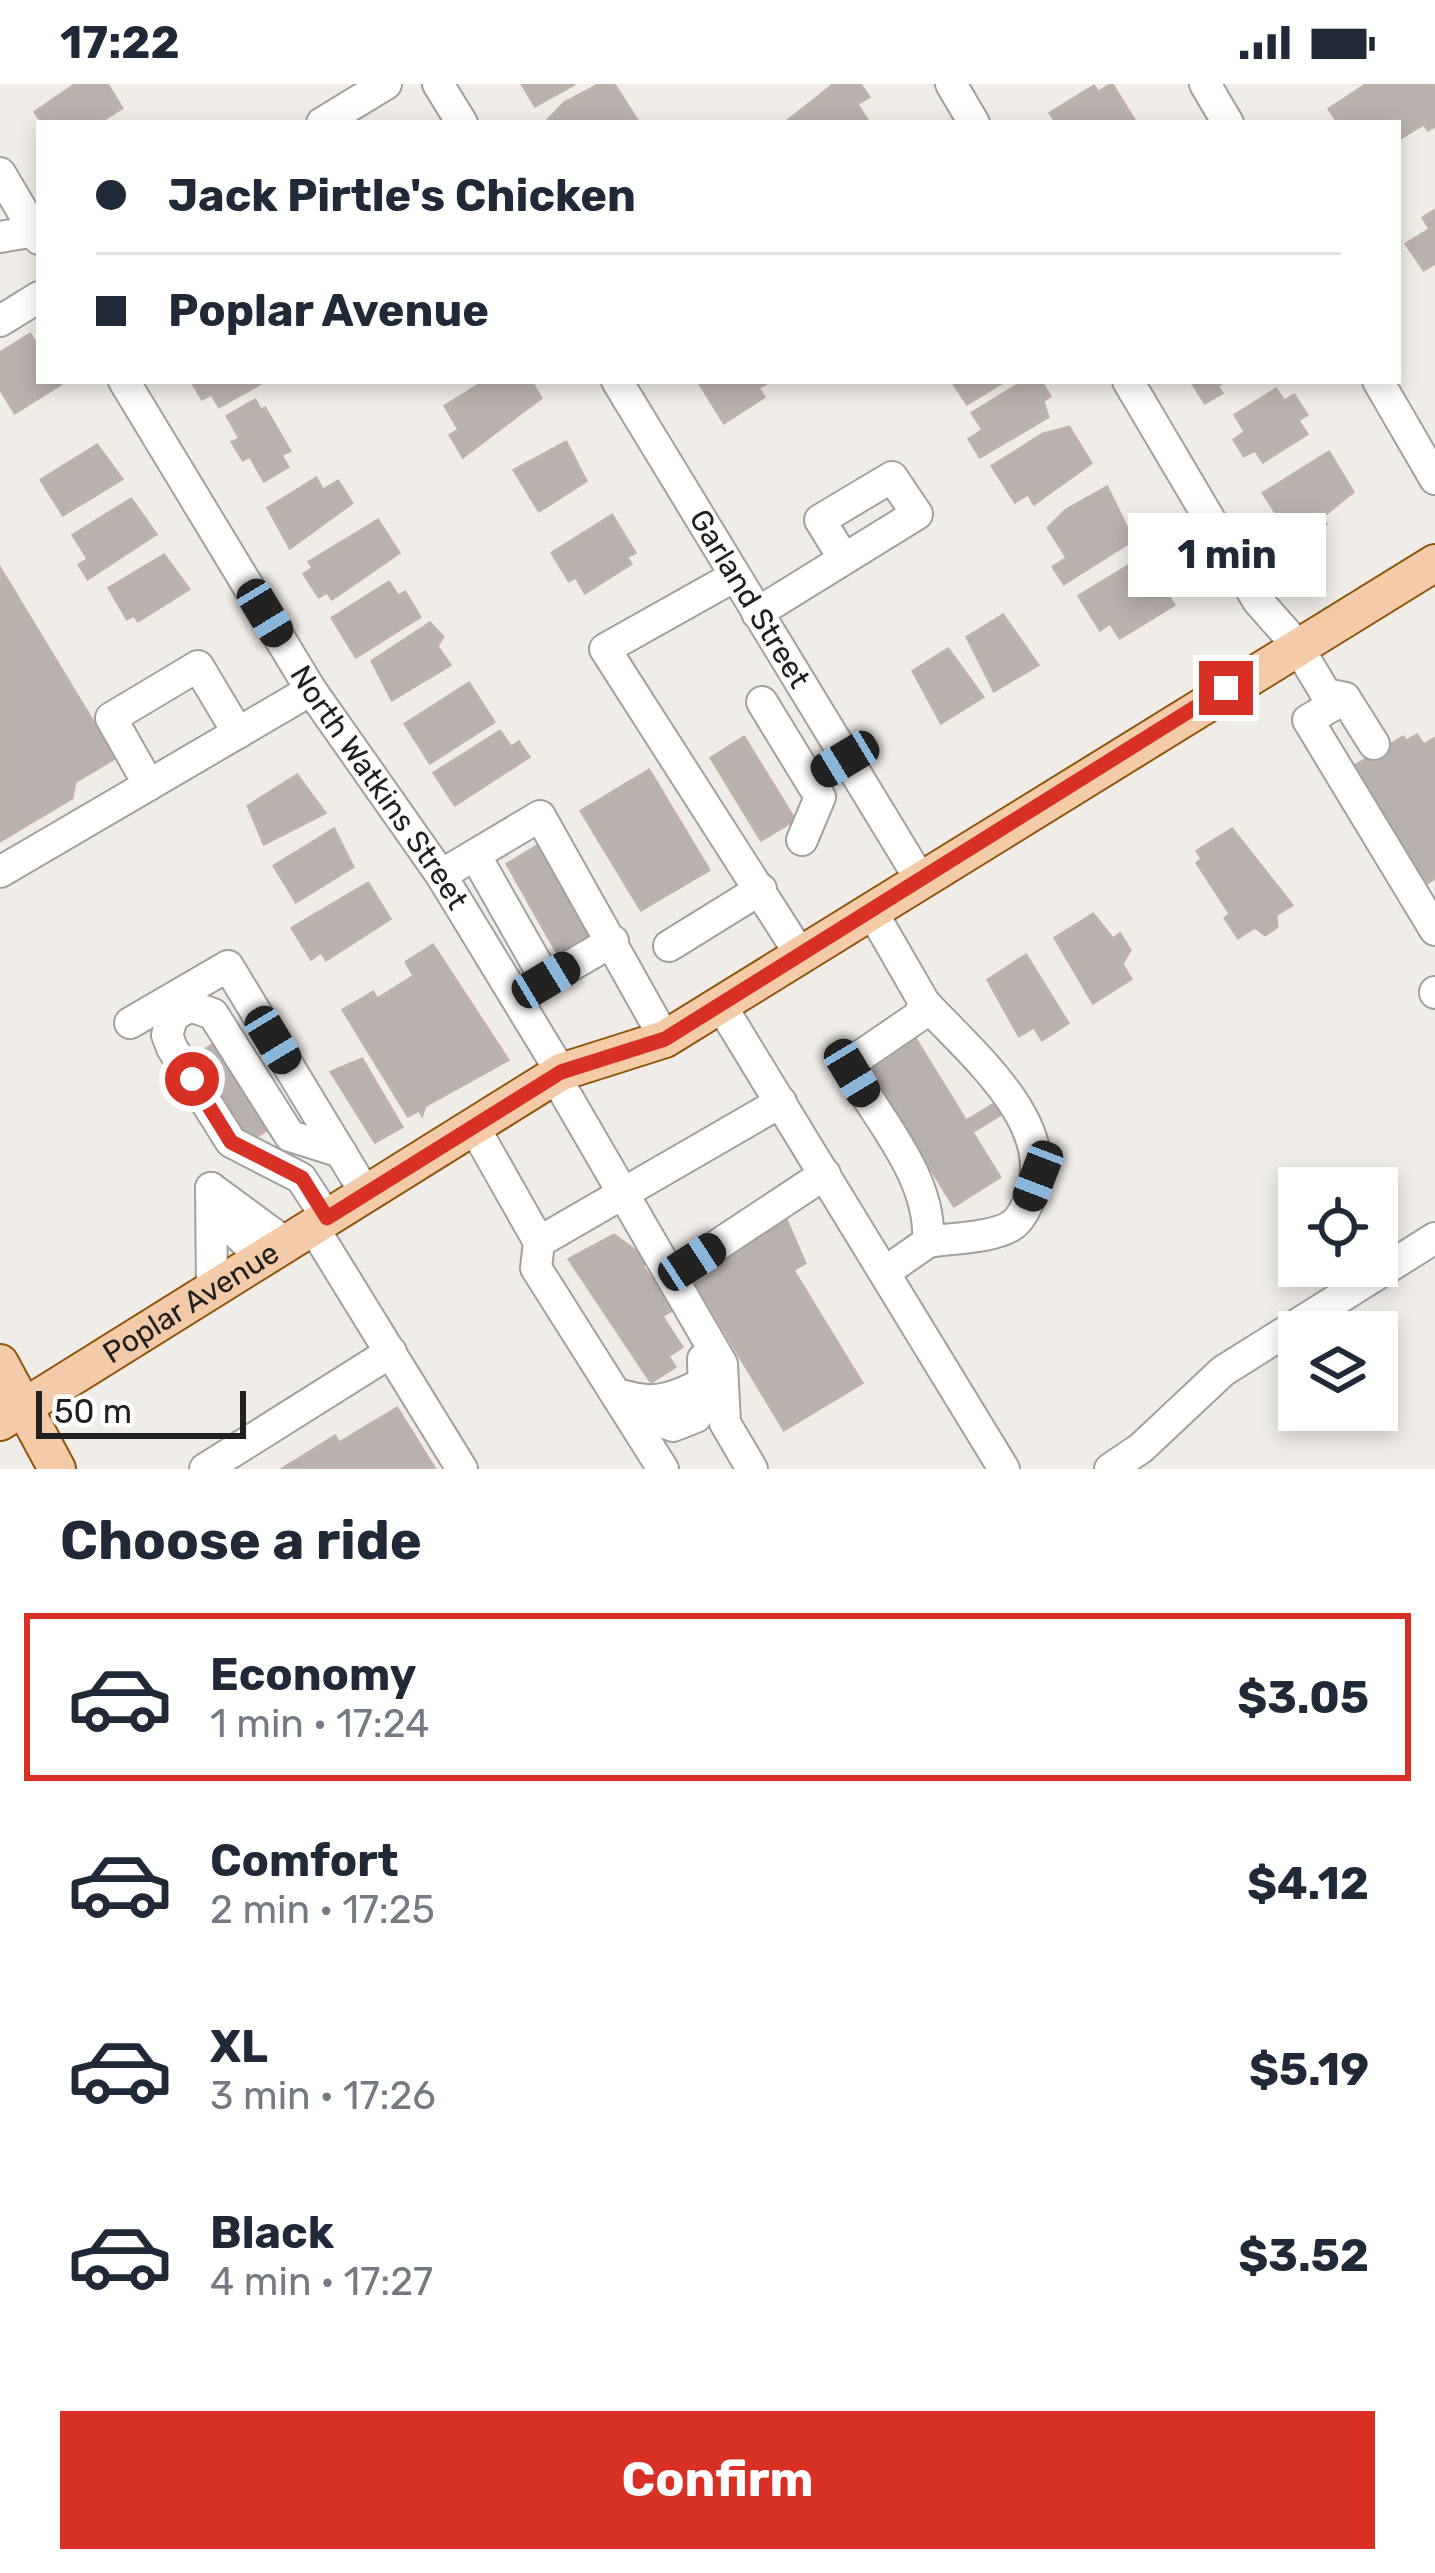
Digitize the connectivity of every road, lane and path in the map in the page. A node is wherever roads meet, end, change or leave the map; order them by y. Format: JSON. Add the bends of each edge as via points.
{"nodes":[{"id":1,"x":386,"y":84,"type":"edge"},
{"id":2,"x":438,"y":84,"type":"edge"},
{"id":3,"x":951,"y":84,"type":"edge"},
{"id":4,"x":1205,"y":84,"type":"edge"},
{"id":5,"x":327,"y":120,"type":"edge"},
{"id":6,"x":460,"y":120,"type":"edge"},
{"id":7,"x":972,"y":120,"type":"edge"},
{"id":8,"x":1226,"y":120,"type":"edge"},
{"id":9,"x":0,"y":173,"type":"edge"},
{"id":10,"x":36,"y":233,"type":"edge"},
{"id":11,"x":36,"y":235,"type":"edge"},
{"id":12,"x":0,"y":237,"type":"edge"},
{"id":13,"x":36,"y":299,"type":"edge"},
{"id":14,"x":0,"y":321,"type":"edge"},
{"id":15,"x":126,"y":384,"type":"edge"},
{"id":16,"x":619,"y":384,"type":"edge"},
{"id":17,"x":1130,"y":384,"type":"edge"},
{"id":18,"x":1380,"y":384,"type":"edge"},
{"id":19,"x":1435,"y":479,"type":"edge"},
{"id":20,"x":844,"y":559,"type":"dead end"},
{"id":21,"x":1435,"y":563,"type":"edge"},
{"id":22,"x":735,"y":576,"type":"junction"},
{"id":23,"x":757,"y":613,"type":"junction"},
{"id":24,"x":1296,"y":644,"type":"junction"},
{"id":25,"x":311,"y":691,"type":"junction"},
{"id":26,"x":1345,"y":698,"type":"junction"},
{"id":27,"x":762,"y":702,"type":"dead end"},
{"id":28,"x":238,"y":733,"type":"junction"},
{"id":29,"x":1374,"y":744,"type":"dead end"},
{"id":30,"x":845,"y":759,"type":"junction"},
{"id":31,"x":811,"y":780,"type":"junction"},
{"id":32,"x":149,"y":785,"type":"junction"},
{"id":33,"x":802,"y":840,"type":"dead end"},
{"id":34,"x":475,"y":855,"type":"junction"},
{"id":35,"x":0,"y":872,"type":"edge"},
{"id":36,"x":441,"y":875,"type":"junction"},
{"id":37,"x":920,"y":879,"type":"junction"},
{"id":38,"x":761,"y":889,"type":"junction"},
{"id":39,"x":871,"y":910,"type":"junction"},
{"id":40,"x":1435,"y":930,"type":"edge"},
{"id":41,"x":613,"y":941,"type":"junction"},
{"id":42,"x":669,"y":946,"type":"dead end"},
{"id":43,"x":800,"y":954,"type":"junction"},
{"id":44,"x":924,"y":1002,"type":"junction"},
{"id":45,"x":720,"y":1004,"type":"junction"},
{"id":46,"x":130,"y":1023,"type":"dead end"},
{"id":47,"x":665,"y":1039,"type":"junction"},
{"id":48,"x":558,"y":1074,"type":"junction"},
{"id":49,"x":781,"y":1102,"type":"junction"},
{"id":50,"x":474,"y":1127,"type":"junction"},
{"id":51,"x":340,"y":1152,"type":"junction"},
{"id":52,"x":825,"y":1174,"type":"junction"},
{"id":53,"x":366,"y":1194,"type":"junction"},
{"id":54,"x":627,"y":1207,"type":"junction"},
{"id":55,"x":298,"y":1237,"type":"junction"},
{"id":56,"x":1435,"y":1238,"type":"edge"},
{"id":57,"x":539,"y":1242,"type":"junction"},
{"id":58,"x":928,"y":1242,"type":"junction"},
{"id":59,"x":692,"y":1262,"type":"dead end"},
{"id":60,"x":885,"y":1272,"type":"junction"},
{"id":61,"x":212,"y":1290,"type":"junction"},
{"id":62,"x":391,"y":1352,"type":"junction"},
{"id":63,"x":0,"y":1363,"type":"edge"},
{"id":64,"x":628,"y":1397,"type":"junction"},
{"id":65,"x":12,"y":1415,"type":"edge"},
{"id":66,"x":57,"y":1469,"type":"edge"},
{"id":67,"x":205,"y":1469,"type":"edge"},
{"id":68,"x":462,"y":1469,"type":"edge"},
{"id":69,"x":662,"y":1469,"type":"edge"},
{"id":70,"x":752,"y":1469,"type":"edge"},
{"id":71,"x":1004,"y":1469,"type":"edge"},
{"id":72,"x":1110,"y":1469,"type":"edge"}],
"edges":[{"from":1,"to":5,"type":"street"},
{"from":2,"to":6,"type":"street"},
{"from":3,"to":7,"type":"street"},
{"from":4,"to":8,"type":"street"},
{"from":9,"to":10,"type":"street"},
{"from":11,"to":12,"type":"street"},
{"from":13,"to":14,"type":"street"},
{"from":15,"to":25,"type":"street","name":"North Watkins Street"},
{"from":16,"to":22,"type":"street","name":"Garland Street"},
{"from":17,"to":24,"type":"street","via":[[1258,601]]},
{"from":18,"to":19,"type":"street"},
{"from":20,"to":23,"type":"street"},
{"from":21,"to":24,"type":"main road","name":"Poplar Avenue"},
{"from":22,"to":23,"type":"street","name":"Garland Street"},
{"from":22,"to":38,"type":"street","via":[[605,649]]},
{"from":23,"to":30,"type":"street","name":"Garland Street"},
{"from":24,"to":26,"type":"street","via":[[1326,694]]},
{"from":24,"to":37,"type":"main road","name":"Poplar Avenue"},
{"from":25,"to":28,"type":"street"},
{"from":25,"to":36,"type":"street","name":"North Watkins Street"},
{"from":26,"to":29,"type":"street"},
{"from":26,"to":40,"type":"street","via":[[1308,720]]},
{"from":27,"to":31,"type":"street"},
{"from":28,"to":32,"type":"street"},
{"from":28,"to":32,"type":"street","via":[[198,666],[111,718]]},
{"from":30,"to":31,"type":"street"},
{"from":30,"to":37,"type":"street","name":"Garland Street"},
{"from":31,"to":33,"type":"street","via":[[820,797]]},
{"from":32,"to":35,"type":"street"},
{"from":34,"to":36,"type":"street"},
{"from":34,"to":41,"type":"street","via":[[540,816]]},
{"from":34,"to":41,"type":"street","via":[[546,980]]},
{"from":36,"to":48,"type":"street","name":"North Watkins Street"},
{"from":37,"to":39,"type":"main road","name":"Poplar Avenue"},
{"from":38,"to":42,"type":"street"},
{"from":38,"to":43,"type":"street"},
{"from":39,"to":43,"type":"main road","name":"Poplar Avenue"},
{"from":39,"to":44,"type":"street"},
{"from":41,"to":47,"type":"street"},
{"from":43,"to":45,"type":"main road","name":"Poplar Avenue"},
{"from":44,"to":58,"type":"street","via":[[919,1016],[853,1061],[852,1073],[922,1191]]},
{"from":44,"to":58,"type":"street","via":[[1006,1093],[1032,1141],[1038,1176],[1010,1227]]},
{"from":45,"to":47,"type":"main road","name":"Poplar Avenue"},
{"from":45,"to":49,"type":"street"},
{"from":46,"to":51,"type":"street","via":[[228,966]]},
{"from":47,"to":48,"type":"main road","name":"Poplar Avenue"},
{"from":48,"to":50,"type":"main road","name":"Poplar Avenue"},
{"from":48,"to":54,"type":"street","name":"North Watkins Street"},
{"from":49,"to":52,"type":"street"},
{"from":49,"to":54,"type":"street"},
{"from":50,"to":53,"type":"main road","name":"Poplar Avenue"},
{"from":50,"to":57,"type":"street"},
{"from":51,"to":53,"type":"street"},
{"from":51,"to":55,"type":"street","via":[[290,1136],[213,1014],[190,1006],[173,1016],[172,1048],[231,1142],[302,1178]]},
{"from":52,"to":59,"type":"street"},
{"from":52,"to":60,"type":"street"},
{"from":53,"to":55,"type":"main road","name":"Poplar Avenue"},
{"from":54,"to":57,"type":"street"},
{"from":54,"to":64,"type":"street","via":[[632,1234],[703,1354],[704,1383],[696,1417],[673,1426]]},
{"from":54,"to":70,"type":"street","via":[[722,1364],[725,1424]]},
{"from":55,"to":61,"type":"main road","name":"Poplar Avenue"},
{"from":55,"to":61,"type":"street","via":[[214,1211]]},
{"from":55,"to":62,"type":"street"},
{"from":56,"to":72,"type":"street","via":[[1223,1371]]},
{"from":57,"to":64,"type":"street","via":[[536,1268]]},
{"from":58,"to":60,"type":"street"},
{"from":60,"to":71,"type":"street"},
{"from":61,"to":65,"type":"main road","name":"Poplar Avenue"},
{"from":62,"to":67,"type":"street"},
{"from":62,"to":68,"type":"street"},
{"from":63,"to":65,"type":"main road"},
{"from":64,"to":69,"type":"street"},
{"from":65,"to":66,"type":"main road"}]}
